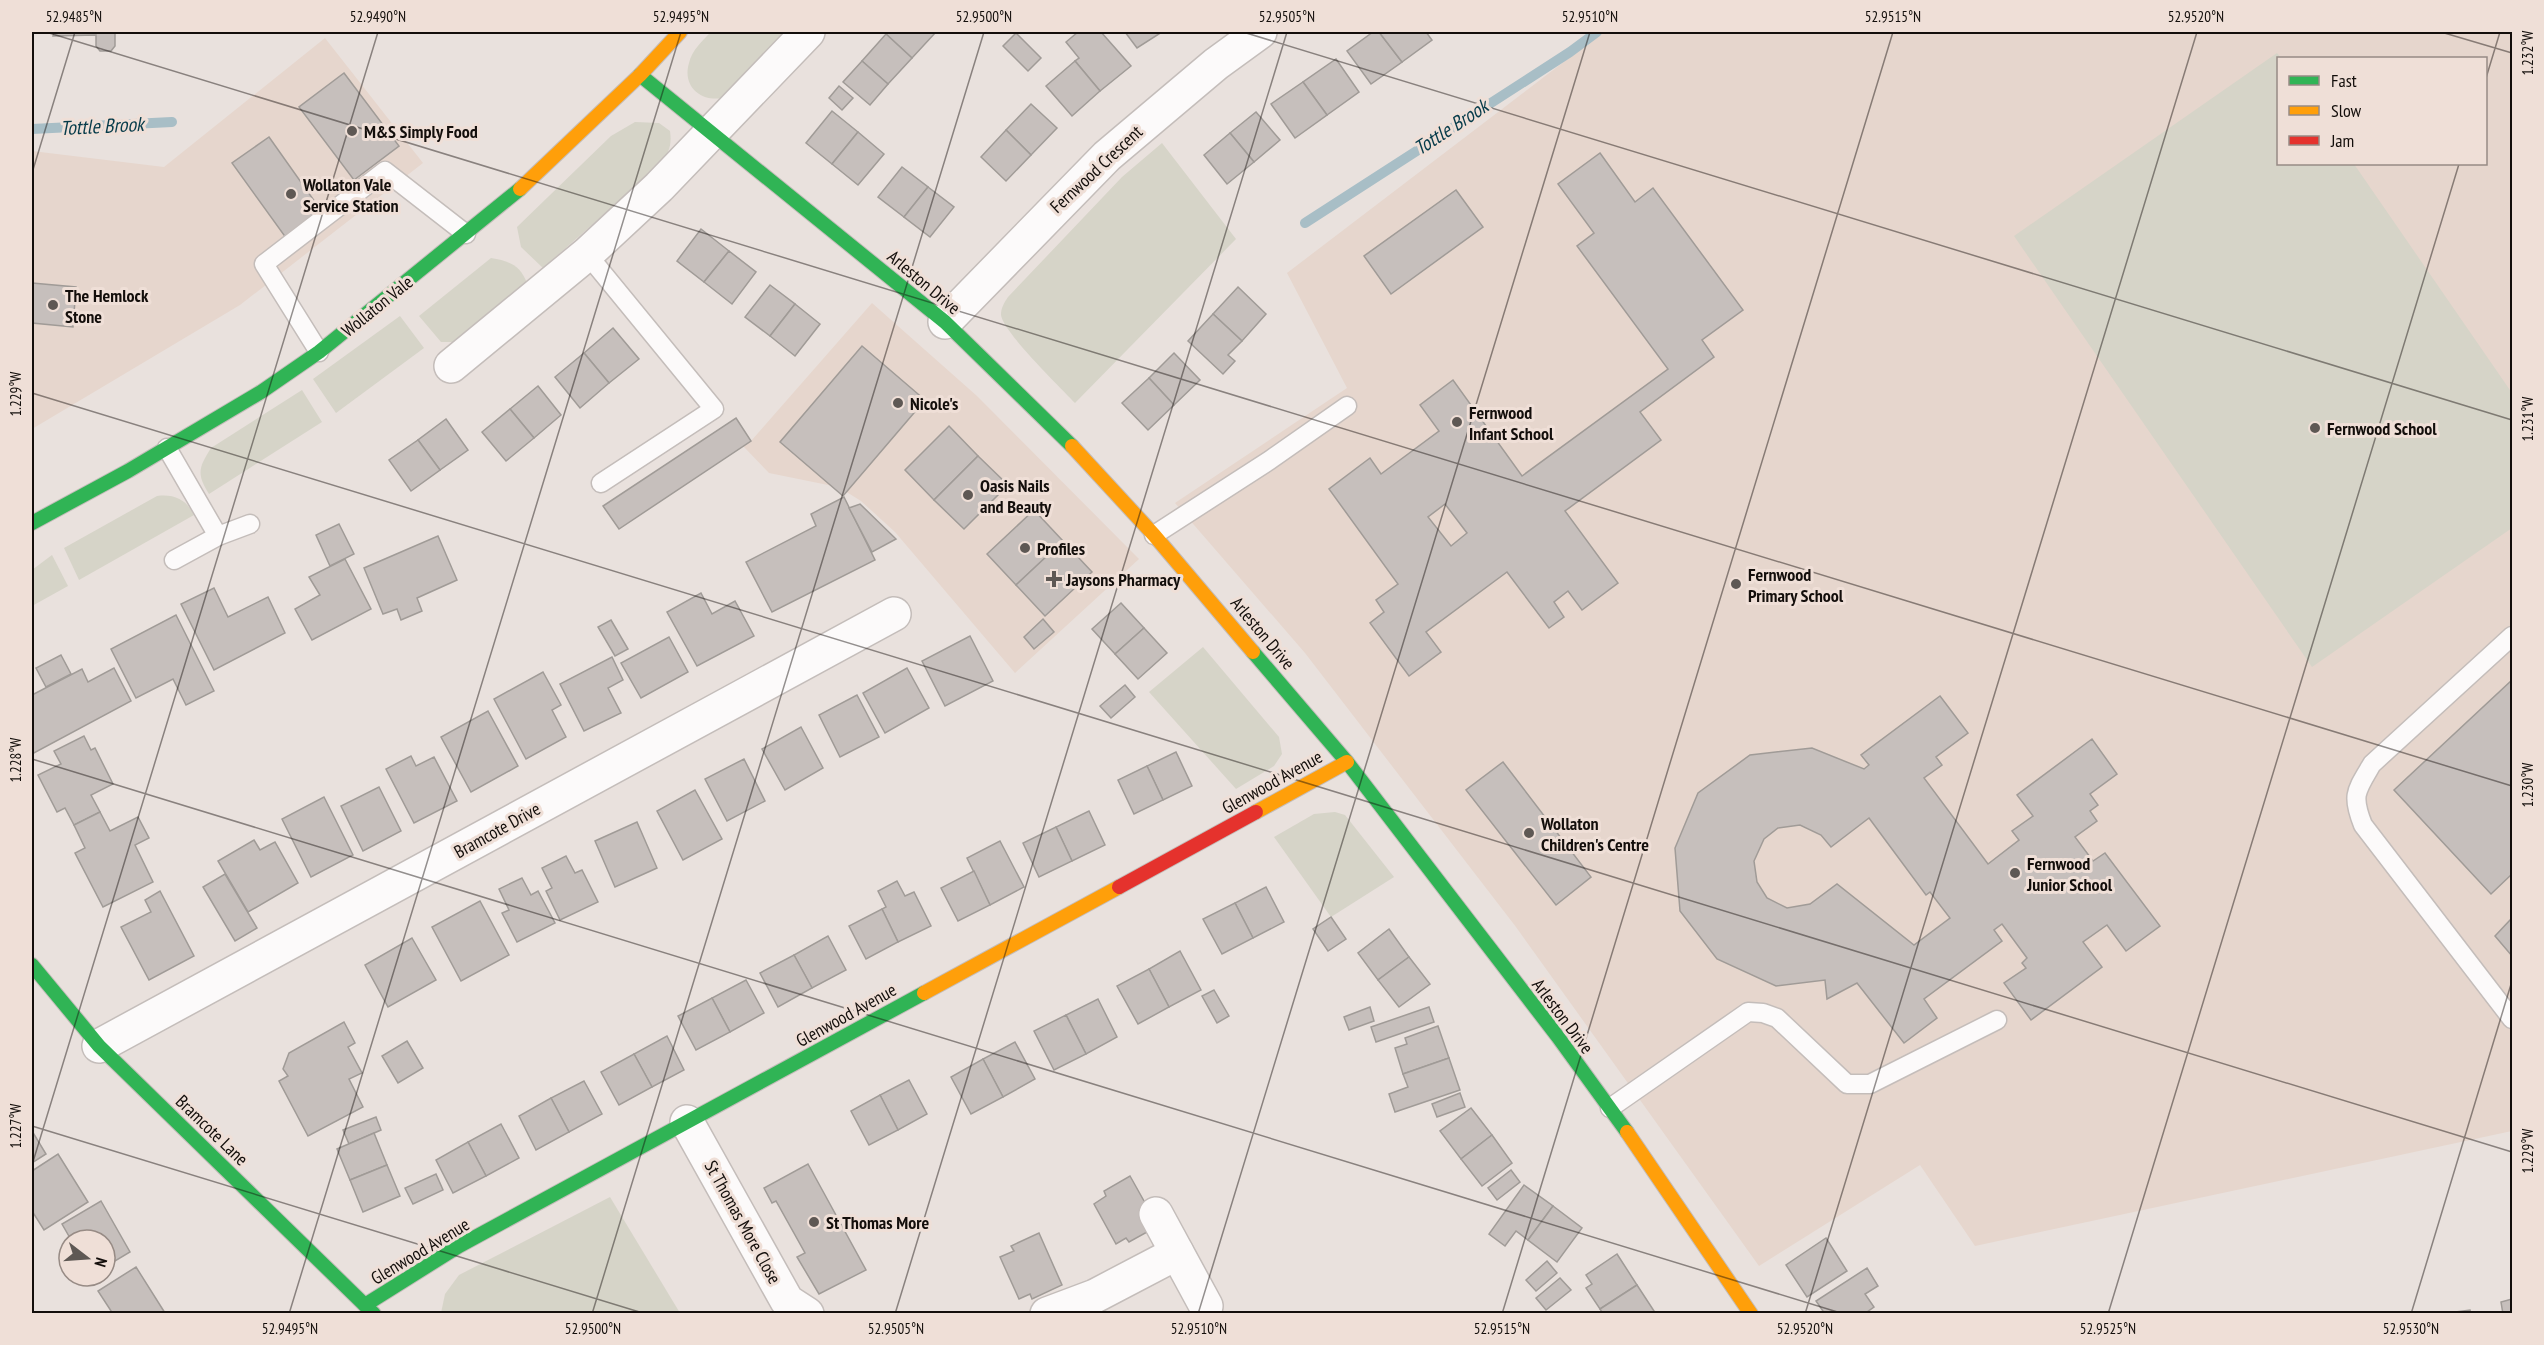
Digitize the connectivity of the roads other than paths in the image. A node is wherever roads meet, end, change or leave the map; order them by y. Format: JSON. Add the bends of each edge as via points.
{"nodes":[{"id":1,"x":680,"y":32,"type":"edge"},
{"id":2,"x":808,"y":32,"type":"edge"},
{"id":3,"x":1260,"y":32,"type":"edge"},
{"id":4,"x":640,"y":75,"type":"junction"},
{"id":5,"x":712,"y":135,"type":"junction"},
{"id":6,"x":466,"y":234,"type":"junction"},
{"id":7,"x":586,"y":254,"type":"junction"},
{"id":8,"x":945,"y":322,"type":"junction"},
{"id":9,"x":319,"y":352,"type":"junction"},
{"id":10,"x":451,"y":366,"type":"dead end"},
{"id":11,"x":1347,"y":406,"type":"dead end"},
{"id":12,"x":167,"y":448,"type":"junction"},
{"id":13,"x":601,"y":483,"type":"dead end"},
{"id":14,"x":32,"y":523,"type":"edge"},
{"id":15,"x":250,"y":524,"type":"dead end"},
{"id":16,"x":1154,"y":535,"type":"junction"},
{"id":17,"x":218,"y":536,"type":"junction"},
{"id":18,"x":174,"y":560,"type":"dead end"},
{"id":19,"x":894,"y":614,"type":"dead end"},
{"id":20,"x":2512,"y":636,"type":"edge"},
{"id":21,"x":1347,"y":762,"type":"junction"},
{"id":22,"x":32,"y":965,"type":"edge"},
{"id":23,"x":2512,"y":1019,"type":"edge"},
{"id":24,"x":1997,"y":1020,"type":"dead end"},
{"id":25,"x":99,"y":1046,"type":"junction"},
{"id":26,"x":1610,"y":1108,"type":"junction"},
{"id":27,"x":687,"y":1122,"type":"junction"},
{"id":28,"x":1155,"y":1214,"type":"dead end"},
{"id":29,"x":1177,"y":1253,"type":"junction"},
{"id":30,"x":1206,"y":1306,"type":"dead end"},
{"id":31,"x":370,"y":1310,"type":"edge"},
{"id":32,"x":807,"y":1314,"type":"edge"},
{"id":33,"x":1047,"y":1314,"type":"edge"},
{"id":34,"x":1751,"y":1314,"type":"edge"}],
"edges":[{"from":1,"to":4,"type":"street","name":"Wollaton Vale"},
{"from":2,"to":5,"type":"street"},
{"from":3,"to":8,"type":"street","name":"Fernwood Crescent","via":[[1107,156]]},
{"from":4,"to":5,"type":"street","name":"Arleston Drive"},
{"from":4,"to":6,"type":"street","name":"Wollaton Vale","via":[[517,192]]},
{"from":5,"to":7,"type":"street"},
{"from":5,"to":8,"type":"street","name":"Arleston Drive"},
{"from":6,"to":9,"type":"street","name":"Wollaton Vale"},
{"from":6,"to":9,"type":"lane","via":[[385,171],[264,264]]},
{"from":7,"to":10,"type":"street"},
{"from":7,"to":13,"type":"lane","via":[[714,409]]},
{"from":8,"to":16,"type":"street","name":"Arleston Drive","via":[[1049,422]]},
{"from":9,"to":12,"type":"street","name":"Wollaton Vale"},
{"from":11,"to":16,"type":"lane"},
{"from":12,"to":14,"type":"street","name":"Wollaton Vale"},
{"from":12,"to":17,"type":"lane"},
{"from":15,"to":17,"type":"lane"},
{"from":16,"to":21,"type":"street","name":"Arleston Drive"},
{"from":17,"to":18,"type":"lane"},
{"from":19,"to":25,"type":"street","name":"Bramcote Drive"},
{"from":20,"to":23,"type":"lane","via":[[2372,764],[2354,804],[2363,825]]},
{"from":21,"to":26,"type":"street","name":"Arleston Drive"},
{"from":21,"to":27,"type":"street","name":"Glenwood Avenue"},
{"from":22,"to":25,"type":"street","name":"Bramcote Lane"},
{"from":24,"to":26,"type":"lane","via":[[1870,1084],[1847,1084],[1777,1018],[1748,1012]]},
{"from":25,"to":31,"type":"street","name":"Bramcote Lane"},
{"from":26,"to":34,"type":"street","name":"Arleston Drive"},
{"from":27,"to":31,"type":"street","name":"Glenwood Avenue","via":[[459,1246]]},
{"from":27,"to":32,"type":"street","name":"St Thomas More Close","via":[[787,1300]]},
{"from":28,"to":29,"type":"street"},
{"from":29,"to":30,"type":"street"},
{"from":29,"to":33,"type":"street","via":[[1095,1296]]}]}
